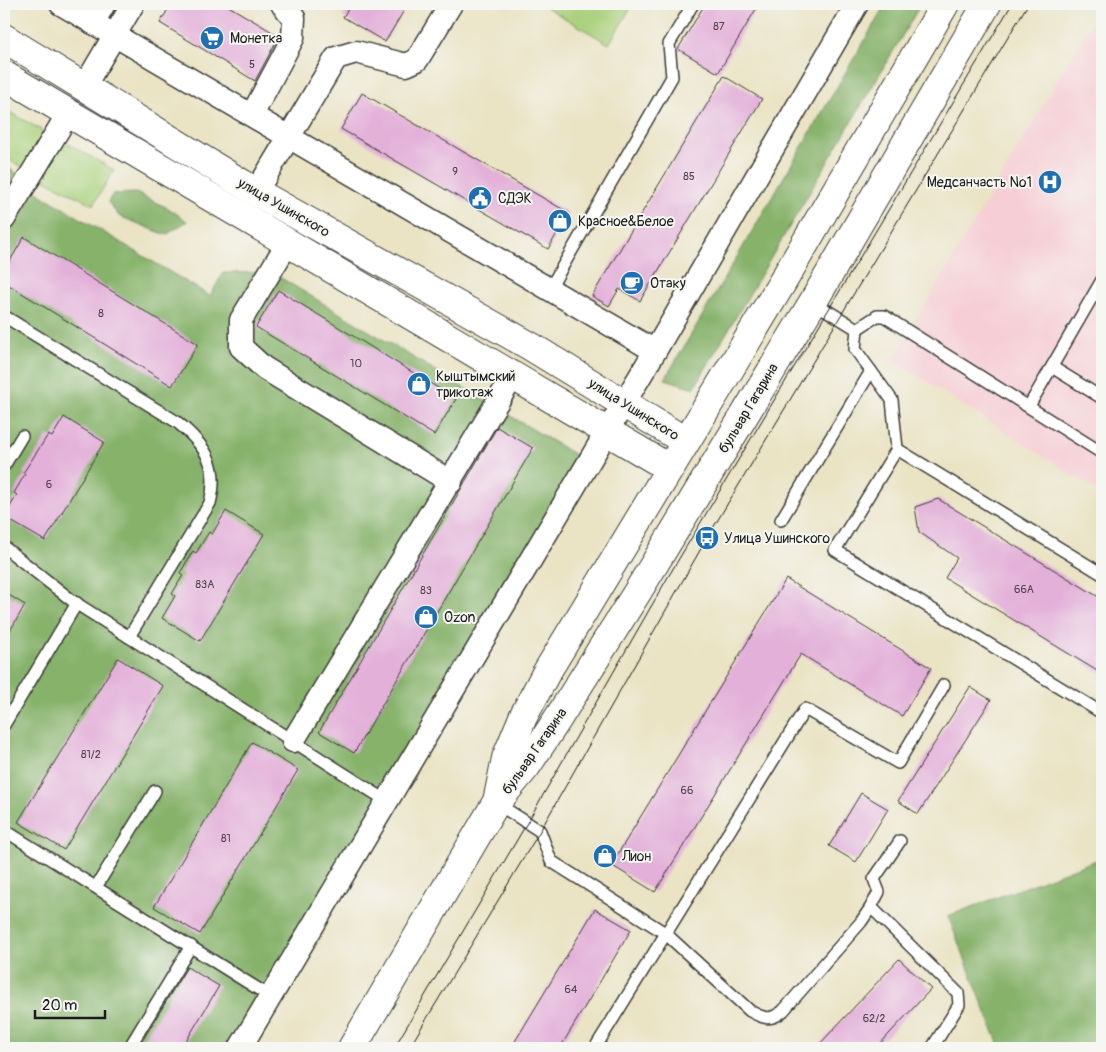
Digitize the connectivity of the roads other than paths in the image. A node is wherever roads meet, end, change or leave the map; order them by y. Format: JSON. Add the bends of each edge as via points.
{"nodes":[{"id":1,"x":62,"y":4,"type":"edge"},
{"id":2,"x":133,"y":4,"type":"edge"},
{"id":3,"x":282,"y":4,"type":"edge"},
{"id":4,"x":450,"y":4,"type":"edge"},
{"id":5,"x":693,"y":4,"type":"edge"},
{"id":6,"x":857,"y":4,"type":"edge"},
{"id":7,"x":945,"y":4,"type":"edge"},
{"id":8,"x":987,"y":4,"type":"edge"},
{"id":9,"x":99,"y":13,"type":"edge"},
{"id":10,"x":115,"y":36,"type":"junction"},
{"id":11,"x":4,"y":38,"type":"edge"},
{"id":12,"x":4,"y":75,"type":"edge"},
{"id":13,"x":84,"y":87,"type":"junction"},
{"id":14,"x":68,"y":114,"type":"junction"},
{"id":15,"x":252,"y":114,"type":"junction"},
{"id":16,"x":288,"y":136,"type":"junction"},
{"id":17,"x":256,"y":192,"type":"junction"},
{"id":18,"x":242,"y":217,"type":"junction"},
{"id":19,"x":4,"y":219,"type":"edge"},
{"id":20,"x":287,"y":244,"type":"junction"},
{"id":21,"x":1102,"y":280,"type":"edge"},
{"id":22,"x":782,"y":283,"type":"junction"},
{"id":23,"x":549,"y":290,"type":"junction"},
{"id":24,"x":813,"y":302,"type":"junction"},
{"id":25,"x":4,"y":316,"type":"edge"},
{"id":26,"x":857,"y":329,"type":"junction"},
{"id":27,"x":654,"y":351,"type":"junction"},
{"id":28,"x":1052,"y":367,"type":"junction"},
{"id":29,"x":871,"y":371,"type":"junction"},
{"id":30,"x":513,"y":376,"type":"junction"},
{"id":31,"x":1102,"y":398,"type":"edge"},
{"id":32,"x":623,"y":402,"type":"junction"},
{"id":33,"x":1029,"y":406,"type":"junction"},
{"id":34,"x":606,"y":430,"type":"junction"},
{"id":35,"x":22,"y":436,"type":"dead end"},
{"id":36,"x":685,"y":441,"type":"junction"},
{"id":37,"x":896,"y":449,"type":"junction"},
{"id":38,"x":1102,"y":453,"type":"edge"},
{"id":39,"x":4,"y":466,"type":"edge"},
{"id":40,"x":669,"y":468,"type":"junction"},
{"id":41,"x":707,"y":475,"type":"junction"},
{"id":42,"x":451,"y":482,"type":"junction"},
{"id":43,"x":781,"y":520,"type":"dead end"},
{"id":44,"x":4,"y":547,"type":"edge"},
{"id":45,"x":1102,"y":574,"type":"edge"},
{"id":46,"x":77,"y":603,"type":"junction"},
{"id":47,"x":129,"y":637,"type":"junction"},
{"id":48,"x":944,"y":685,"type":"dead end"},
{"id":49,"x":1102,"y":713,"type":"edge"},
{"id":50,"x":4,"y":724,"type":"edge"},
{"id":51,"x":294,"y":742,"type":"junction"},
{"id":52,"x":155,"y":791,"type":"dead end"},
{"id":53,"x":387,"y":801,"type":"junction"},
{"id":54,"x":496,"y":803,"type":"junction"},
{"id":55,"x":4,"y":830,"type":"edge"},
{"id":56,"x":900,"y":841,"type":"dead end"},
{"id":57,"x":96,"y":887,"type":"junction"},
{"id":58,"x":871,"y":907,"type":"junction"},
{"id":59,"x":665,"y":933,"type":"junction"},
{"id":60,"x":191,"y":946,"type":"junction"},
{"id":61,"x":270,"y":997,"type":"junction"},
{"id":62,"x":129,"y":1048,"type":"edge"},
{"id":63,"x":240,"y":1048,"type":"edge"},
{"id":64,"x":352,"y":1048,"type":"edge"},
{"id":65,"x":595,"y":1048,"type":"edge"},
{"id":66,"x":932,"y":1048,"type":"edge"}],
"edges":[{"from":1,"to":9,"type":"street"},
{"from":2,"to":10,"type":"street"},
{"from":3,"to":15,"type":"street","via":[[294,18],[293,38]]},
{"from":4,"to":16,"type":"street","via":[[417,60],[406,66],[356,52],[336,58]]},
{"from":5,"to":23,"type":"lane","via":[[669,44],[672,77]]},
{"from":6,"to":27,"type":"street"},
{"from":7,"to":22,"type":"main road","name":"бульвар Гагарина"},
{"from":8,"to":24,"type":"main road","name":"бульвар Гагарина"},
{"from":9,"to":10,"type":"street"},
{"from":10,"to":13,"type":"street"},
{"from":10,"to":15,"type":"street"},
{"from":11,"to":13,"type":"main road","name":"улица Ушинского"},
{"from":12,"to":14,"type":"main road"},
{"from":13,"to":14,"type":"main road"},
{"from":13,"to":17,"type":"main road","name":"улица Ушинского"},
{"from":14,"to":18,"type":"main road"},
{"from":14,"to":19,"type":"street"},
{"from":15,"to":16,"type":"street"},
{"from":16,"to":17,"type":"street"},
{"from":16,"to":23,"type":"street"},
{"from":17,"to":18,"type":"main road"},
{"from":17,"to":32,"type":"main road","name":"улица Ушинского"},
{"from":18,"to":20,"type":"main road"},
{"from":20,"to":30,"type":"main road"},
{"from":20,"to":42,"type":"street","via":[[241,320],[241,347],[264,368]]},
{"from":21,"to":28,"type":"lane"},
{"from":22,"to":24,"type":"main road"},
{"from":22,"to":36,"type":"main road","name":"бульвар Гагарина"},
{"from":23,"to":27,"type":"street"},
{"from":24,"to":26,"type":"lane"},
{"from":24,"to":41,"type":"main road","name":"бульвар Гагарина"},
{"from":25,"to":47,"type":"lane","via":[[177,422],[196,438],[210,460],[215,485],[210,503]]},
{"from":26,"to":29,"type":"lane","via":[[856,349]]},
{"from":26,"to":33,"type":"lane","via":[[877,316],[884,316]]},
{"from":27,"to":32,"type":"street"},
{"from":28,"to":31,"type":"lane"},
{"from":28,"to":33,"type":"lane"},
{"from":29,"to":37,"type":"lane","via":[[892,400]]},
{"from":29,"to":43,"type":"lane"},
{"from":30,"to":34,"type":"main road"},
{"from":30,"to":42,"type":"street"},
{"from":32,"to":34,"type":"street"},
{"from":32,"to":36,"type":"main road","name":"улица Ушинского"},
{"from":33,"to":38,"type":"lane"},
{"from":34,"to":40,"type":"main road"},
{"from":34,"to":53,"type":"street"},
{"from":35,"to":39,"type":"lane"},
{"from":36,"to":40,"type":"main road","name":"бульвар Гагарина"},
{"from":36,"to":41,"type":"main road","name":"улица Ушинского"},
{"from":37,"to":45,"type":"lane"},
{"from":37,"to":49,"type":"lane","via":[[835,550]]},
{"from":40,"to":41,"type":"main road"},
{"from":40,"to":54,"type":"main road","name":"бульвар Гагарина","via":[[523,717],[506,758]]},
{"from":41,"to":54,"type":"main road","name":"бульвар Гагарина","via":[[555,723],[526,767]]},
{"from":42,"to":51,"type":"street"},
{"from":44,"to":46,"type":"lane"},
{"from":46,"to":47,"type":"lane"},
{"from":46,"to":50,"type":"lane"},
{"from":47,"to":51,"type":"lane"},
{"from":48,"to":59,"type":"lane","via":[[898,763],[805,709]]},
{"from":51,"to":53,"type":"lane"},
{"from":52,"to":57,"type":"lane"},
{"from":53,"to":61,"type":"street"},
{"from":54,"to":59,"type":"lane","via":[[540,831],[551,861]]},
{"from":54,"to":64,"type":"main road","name":"бульвар Гагарина"},
{"from":55,"to":57,"type":"lane"},
{"from":56,"to":58,"type":"lane","via":[[874,879],[879,892]]},
{"from":57,"to":60,"type":"lane"},
{"from":58,"to":59,"type":"lane","via":[[784,1011],[774,1018],[764,1019],[750,1011]]},
{"from":58,"to":66,"type":"lane","via":[[958,993],[959,1005]]},
{"from":59,"to":65,"type":"lane"},
{"from":60,"to":61,"type":"lane"},
{"from":60,"to":62,"type":"lane"},
{"from":61,"to":63,"type":"street"}]}
